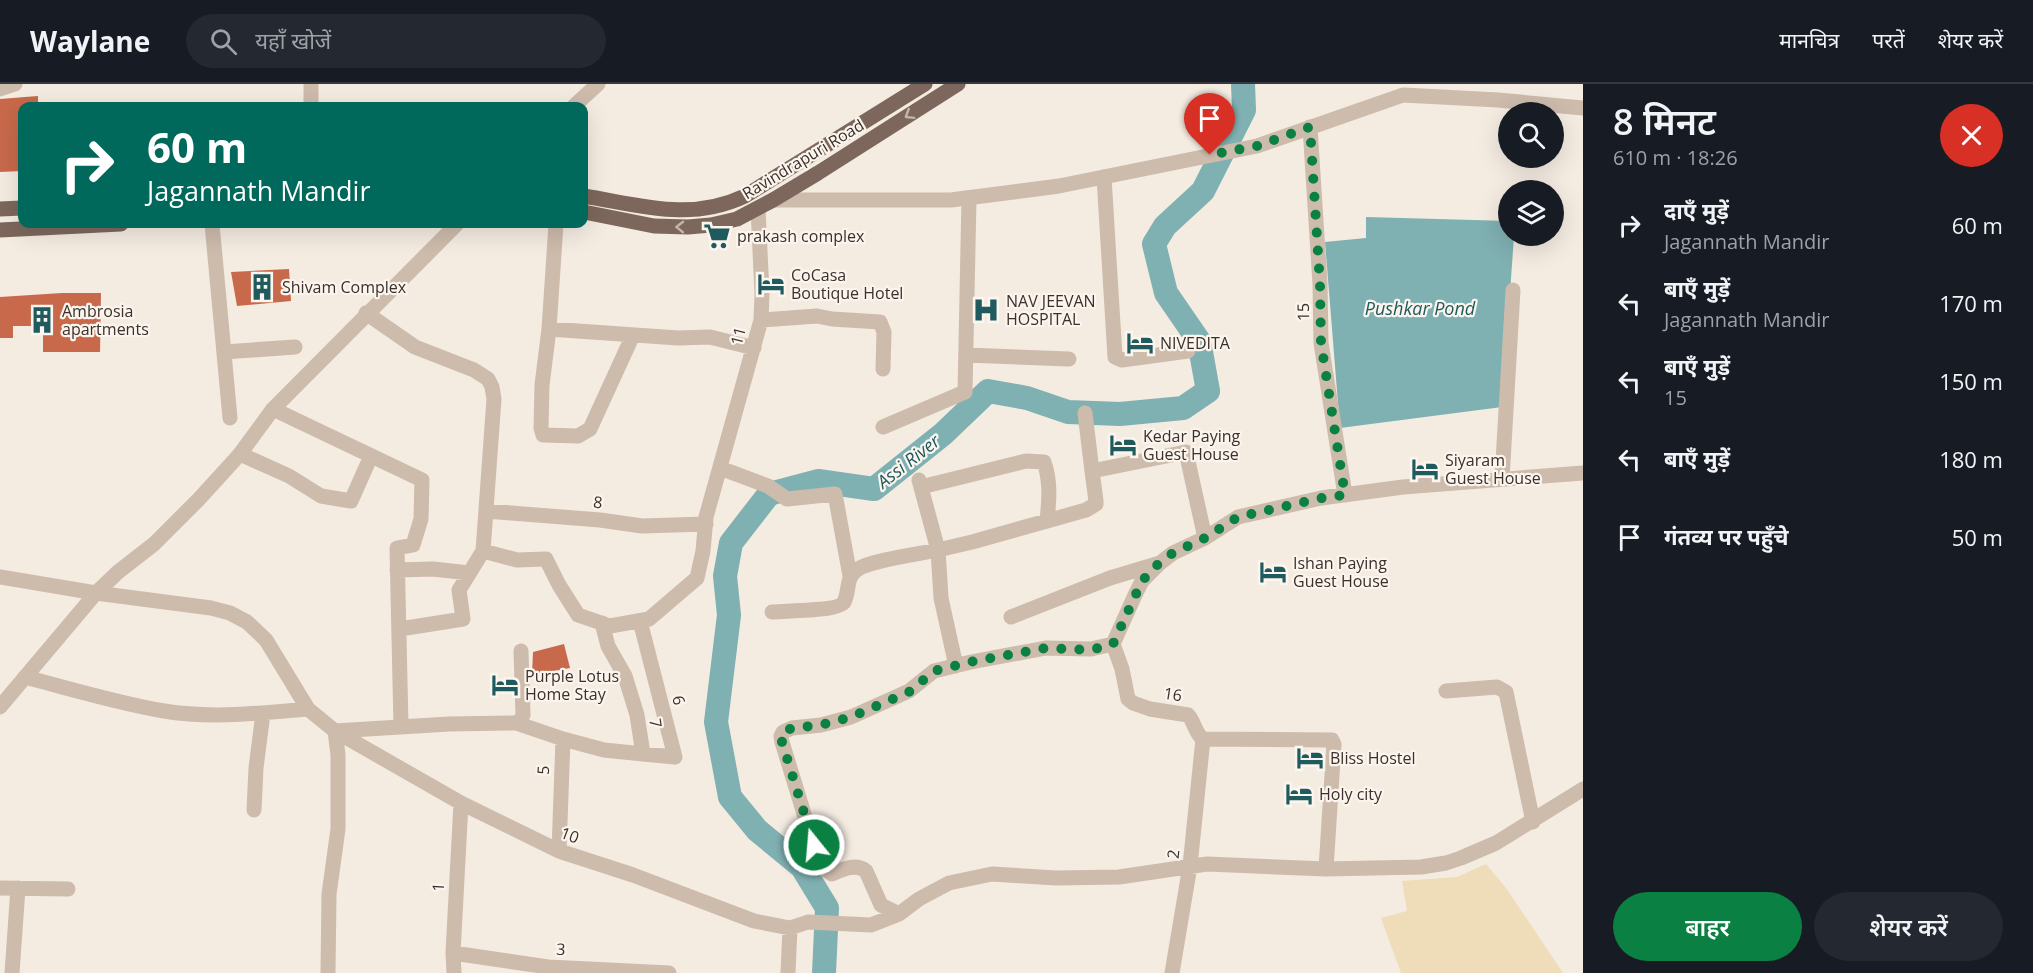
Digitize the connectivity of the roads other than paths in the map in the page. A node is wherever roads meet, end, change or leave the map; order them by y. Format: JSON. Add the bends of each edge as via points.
{"nodes":[{"id":1,"x":15,"y":84,"type":"edge"},
{"id":2,"x":311,"y":84,"type":"edge"},
{"id":3,"x":598,"y":84,"type":"edge"},
{"id":4,"x":925,"y":84,"type":"edge"},
{"id":5,"x":958,"y":84,"type":"edge"},
{"id":6,"x":0,"y":89,"type":"edge"},
{"id":7,"x":311,"y":102,"type":"edge"},
{"id":8,"x":578,"y":102,"type":"edge"},
{"id":9,"x":1583,"y":108,"type":"edge"},
{"id":10,"x":1310,"y":127,"type":"junction"},
{"id":11,"x":1104,"y":177,"type":"junction"},
{"id":12,"x":588,"y":197,"type":"edge"},
{"id":13,"x":969,"y":198,"type":"junction"},
{"id":14,"x":773,"y":200,"type":"junction"},
{"id":15,"x":18,"y":208,"type":"edge"},
{"id":16,"x":758,"y":208,"type":"junction"},
{"id":17,"x":0,"y":209,"type":"edge"},
{"id":18,"x":588,"y":213,"type":"edge"},
{"id":19,"x":40,"y":228,"type":"edge"},
{"id":20,"x":212,"y":228,"type":"edge"},
{"id":21,"x":453,"y":228,"type":"edge"},
{"id":22,"x":556,"y":228,"type":"edge"},
{"id":23,"x":0,"y":230,"type":"edge"},
{"id":24,"x":1513,"y":290,"type":"dead end"},
{"id":25,"x":366,"y":314,"type":"junction"},
{"id":26,"x":761,"y":320,"type":"junction"},
{"id":27,"x":549,"y":329,"type":"junction"},
{"id":28,"x":633,"y":335,"type":"junction"},
{"id":29,"x":295,"y":347,"type":"dead end"},
{"id":30,"x":754,"y":348,"type":"junction"},
{"id":31,"x":1188,"y":351,"type":"dead end"},
{"id":32,"x":224,"y":352,"type":"junction"},
{"id":33,"x":966,"y":355,"type":"junction"},
{"id":34,"x":1069,"y":359,"type":"dead end"},
{"id":35,"x":883,"y":369,"type":"dead end"},
{"id":36,"x":273,"y":409,"type":"junction"},
{"id":37,"x":1085,"y":413,"type":"dead end"},
{"id":38,"x":230,"y":418,"type":"dead end"},
{"id":39,"x":883,"y":427,"type":"dead end"},
{"id":40,"x":240,"y":454,"type":"junction"},
{"id":41,"x":370,"y":456,"type":"junction"},
{"id":42,"x":720,"y":468,"type":"junction"},
{"id":43,"x":1092,"y":471,"type":"junction"},
{"id":44,"x":1583,"y":473,"type":"edge"},
{"id":45,"x":1502,"y":479,"type":"junction"},
{"id":46,"x":1345,"y":495,"type":"junction"},
{"id":47,"x":486,"y":511,"type":"junction"},
{"id":48,"x":1047,"y":521,"type":"junction"},
{"id":49,"x":706,"y":524,"type":"junction"},
{"id":50,"x":1205,"y":538,"type":"junction"},
{"id":51,"x":938,"y":550,"type":"junction"},
{"id":52,"x":483,"y":551,"type":"junction"},
{"id":53,"x":1160,"y":562,"type":"junction"},
{"id":54,"x":397,"y":570,"type":"junction"},
{"id":55,"x":469,"y":573,"type":"junction"},
{"id":56,"x":850,"y":576,"type":"junction"},
{"id":57,"x":0,"y":577,"type":"edge"},
{"id":58,"x":96,"y":593,"type":"junction"},
{"id":59,"x":772,"y":612,"type":"dead end"},
{"id":60,"x":1011,"y":617,"type":"dead end"},
{"id":61,"x":640,"y":621,"type":"junction"},
{"id":62,"x":602,"y":623,"type":"junction"},
{"id":63,"x":400,"y":629,"type":"junction"},
{"id":64,"x":1113,"y":644,"type":"junction"},
{"id":65,"x":521,"y":651,"type":"dead end"},
{"id":66,"x":956,"y":666,"type":"junction"},
{"id":67,"x":25,"y":677,"type":"junction"},
{"id":68,"x":1446,"y":692,"type":"dead end"},
{"id":69,"x":0,"y":706,"type":"edge"},
{"id":70,"x":308,"y":709,"type":"junction"},
{"id":71,"x":263,"y":713,"type":"junction"},
{"id":72,"x":516,"y":723,"type":"junction"},
{"id":73,"x":401,"y":726,"type":"junction"},
{"id":74,"x":335,"y":731,"type":"junction"},
{"id":75,"x":563,"y":739,"type":"junction"},
{"id":76,"x":1203,"y":739,"type":"junction"},
{"id":77,"x":643,"y":754,"type":"junction"},
{"id":78,"x":1583,"y":789,"type":"edge"},
{"id":79,"x":461,"y":803,"type":"junction"},
{"id":80,"x":254,"y":810,"type":"dead end"},
{"id":81,"x":1533,"y":822,"type":"junction"},
{"id":82,"x":559,"y":851,"type":"junction"},
{"id":83,"x":1190,"y":866,"type":"junction"},
{"id":84,"x":1326,"y":869,"type":"junction"},
{"id":85,"x":0,"y":888,"type":"edge"},
{"id":86,"x":18,"y":888,"type":"junction"},
{"id":87,"x":68,"y":889,"type":"dead end"},
{"id":88,"x":899,"y":914,"type":"junction"},
{"id":89,"x":790,"y":928,"type":"junction"},
{"id":90,"x":453,"y":952,"type":"junction"},
{"id":91,"x":547,"y":970,"type":"edge"},
{"id":92,"x":12,"y":973,"type":"edge"},
{"id":93,"x":328,"y":973,"type":"edge"},
{"id":94,"x":454,"y":973,"type":"edge"},
{"id":95,"x":669,"y":973,"type":"edge"},
{"id":96,"x":788,"y":973,"type":"edge"},
{"id":97,"x":1172,"y":973,"type":"edge"}],
"edges":[{"from":1,"to":6,"type":"street"},
{"from":2,"to":7,"type":"street"},
{"from":3,"to":8,"type":"street"},
{"from":4,"to":12,"type":"main road","name":"Ravindrapuri Road","via":[[727,205],[673,211]]},
{"from":5,"to":14,"type":"main road","name":"Ravindrapuri Road","one_way":true},
{"from":9,"to":10,"type":"street","via":[[1403,95]]},
{"from":10,"to":11,"type":"street","via":[[1257,146]]},
{"from":10,"to":46,"type":"street","name":"15","via":[[1321,343]]},
{"from":11,"to":13,"type":"street"},
{"from":11,"to":31,"type":"street","via":[[1115,357],[1122,360]]},
{"from":13,"to":14,"type":"street"},
{"from":13,"to":33,"type":"street"},
{"from":14,"to":16,"type":"main road","name":"Ravindrapuri Road"},
{"from":15,"to":17,"type":"main road"},
{"from":16,"to":18,"type":"main road","name":"Ravindrapuri Road","one_way":true,"via":[[737,219],[688,227],[654,226]]},
{"from":16,"to":26,"type":"street","name":"11"},
{"from":19,"to":23,"type":"main road"},
{"from":20,"to":32,"type":"street"},
{"from":21,"to":25,"type":"street"},
{"from":22,"to":27,"type":"street"},
{"from":24,"to":45,"type":"street"},
{"from":25,"to":36,"type":"street"},
{"from":25,"to":47,"type":"street","via":[[415,347],[488,378],[494,399]]},
{"from":26,"to":30,"type":"street","name":"11"},
{"from":26,"to":35,"type":"street","via":[[817,316],[880,322],[884,332]]},
{"from":27,"to":28,"type":"street"},
{"from":27,"to":28,"type":"street","via":[[540,429],[543,435],[550,436],[578,436],[590,429]]},
{"from":28,"to":30,"type":"street","via":[[710,337]]},
{"from":29,"to":32,"type":"street"},
{"from":30,"to":42,"type":"street","name":"11"},
{"from":32,"to":38,"type":"street"},
{"from":33,"to":34,"type":"street"},
{"from":33,"to":39,"type":"street","via":[[965,392]]},
{"from":36,"to":40,"type":"street"},
{"from":36,"to":41,"type":"street"},
{"from":37,"to":43,"type":"street"},
{"from":40,"to":41,"type":"street","via":[[289,476],[321,496],[351,501]]},
{"from":40,"to":58,"type":"street","via":[[154,544]]},
{"from":41,"to":54,"type":"street","via":[[422,480],[421,519],[413,545],[397,548]]},
{"from":42,"to":49,"type":"street","name":"11"},
{"from":42,"to":56,"type":"street","via":[[768,486],[787,499],[835,494]]},
{"from":43,"to":48,"type":"street","via":[[1096,504]]},
{"from":43,"to":50,"type":"street","via":[[1186,452]]},
{"from":44,"to":45,"type":"street"},
{"from":45,"to":46,"type":"street"},
{"from":46,"to":50,"type":"street","via":[[1238,517]]},
{"from":47,"to":49,"type":"street","name":"8","via":[[642,526]]},
{"from":47,"to":52,"type":"street"},
{"from":48,"to":51,"type":"street"},
{"from":48,"to":51,"type":"street","via":[[1050,487],[1044,462],[1026,461],[920,484]]},
{"from":49,"to":61,"type":"street","name":"11","via":[[697,578],[649,619]]},
{"from":50,"to":53,"type":"street"},
{"from":51,"to":56,"type":"street","via":[[860,567]]},
{"from":51,"to":66,"type":"street","via":[[941,598]]},
{"from":52,"to":55,"type":"street"},
{"from":52,"to":62,"type":"street","via":[[517,560],[546,559],[578,615]]},
{"from":53,"to":60,"type":"street"},
{"from":53,"to":64,"type":"street","via":[[1142,581]]},
{"from":54,"to":55,"type":"street"},
{"from":54,"to":63,"type":"street"},
{"from":55,"to":63,"type":"street","via":[[459,590],[462,619]]},
{"from":56,"to":59,"type":"street","via":[[845,601],[840,606]]},
{"from":57,"to":58,"type":"street","name":"10"},
{"from":58,"to":67,"type":"street"},
{"from":58,"to":70,"type":"street","name":"10","via":[[211,608],[247,622],[266,640]]},
{"from":61,"to":62,"type":"street","via":[[610,626]]},
{"from":61,"to":77,"type":"street","name":"6","via":[[675,757]]},
{"from":62,"to":77,"type":"street","name":"7","via":[[608,646],[625,676]]},
{"from":63,"to":73,"type":"street"},
{"from":64,"to":66,"type":"street","via":[[1091,650],[1046,648]]},
{"from":64,"to":76,"type":"street","name":"16","via":[[1128,699],[1150,709],[1188,715]]},
{"from":65,"to":72,"type":"street","via":[[523,715]]},
{"from":66,"to":88,"type":"street","via":[[934,671],[909,692],[851,717],[792,728],[781,736],[820,866],[832,874],[855,866],[862,868],[881,905]]},
{"from":67,"to":69,"type":"street"},
{"from":67,"to":71,"type":"street","via":[[166,712]]},
{"from":68,"to":81,"type":"street","via":[[1497,687],[1506,692]]},
{"from":70,"to":71,"type":"street"},
{"from":70,"to":74,"type":"street","name":"10"},
{"from":71,"to":80,"type":"street"},
{"from":72,"to":73,"type":"street"},
{"from":72,"to":75,"type":"street"},
{"from":73,"to":74,"type":"street"},
{"from":74,"to":79,"type":"street","name":"10"},
{"from":74,"to":93,"type":"street","via":[[338,829],[329,894]]},
{"from":75,"to":77,"type":"street","via":[[604,750]]},
{"from":75,"to":82,"type":"street","name":"5"},
{"from":76,"to":83,"type":"street","name":"2"},
{"from":76,"to":84,"type":"street","via":[[1329,739],[1334,744]]},
{"from":78,"to":81,"type":"street","name":"10"},
{"from":79,"to":82,"type":"street","name":"10"},
{"from":79,"to":90,"type":"street","name":"1"},
{"from":81,"to":84,"type":"street","name":"10","via":[[1496,843],[1446,862],[1421,867]]},
{"from":82,"to":89,"type":"street","name":"10","via":[[754,921]]},
{"from":83,"to":84,"type":"street","name":"10"},
{"from":83,"to":88,"type":"street","name":"10","via":[[1119,877],[992,874],[949,883]]},
{"from":83,"to":97,"type":"street","name":"2"},
{"from":85,"to":86,"type":"street"},
{"from":86,"to":87,"type":"street"},
{"from":86,"to":92,"type":"street"},
{"from":88,"to":89,"type":"street","name":"10","via":[[871,925],[808,922]]},
{"from":89,"to":96,"type":"street"},
{"from":90,"to":91,"type":"street","name":"3"},
{"from":90,"to":94,"type":"street","name":"1"},
{"from":91,"to":95,"type":"street","name":"3"}]}
